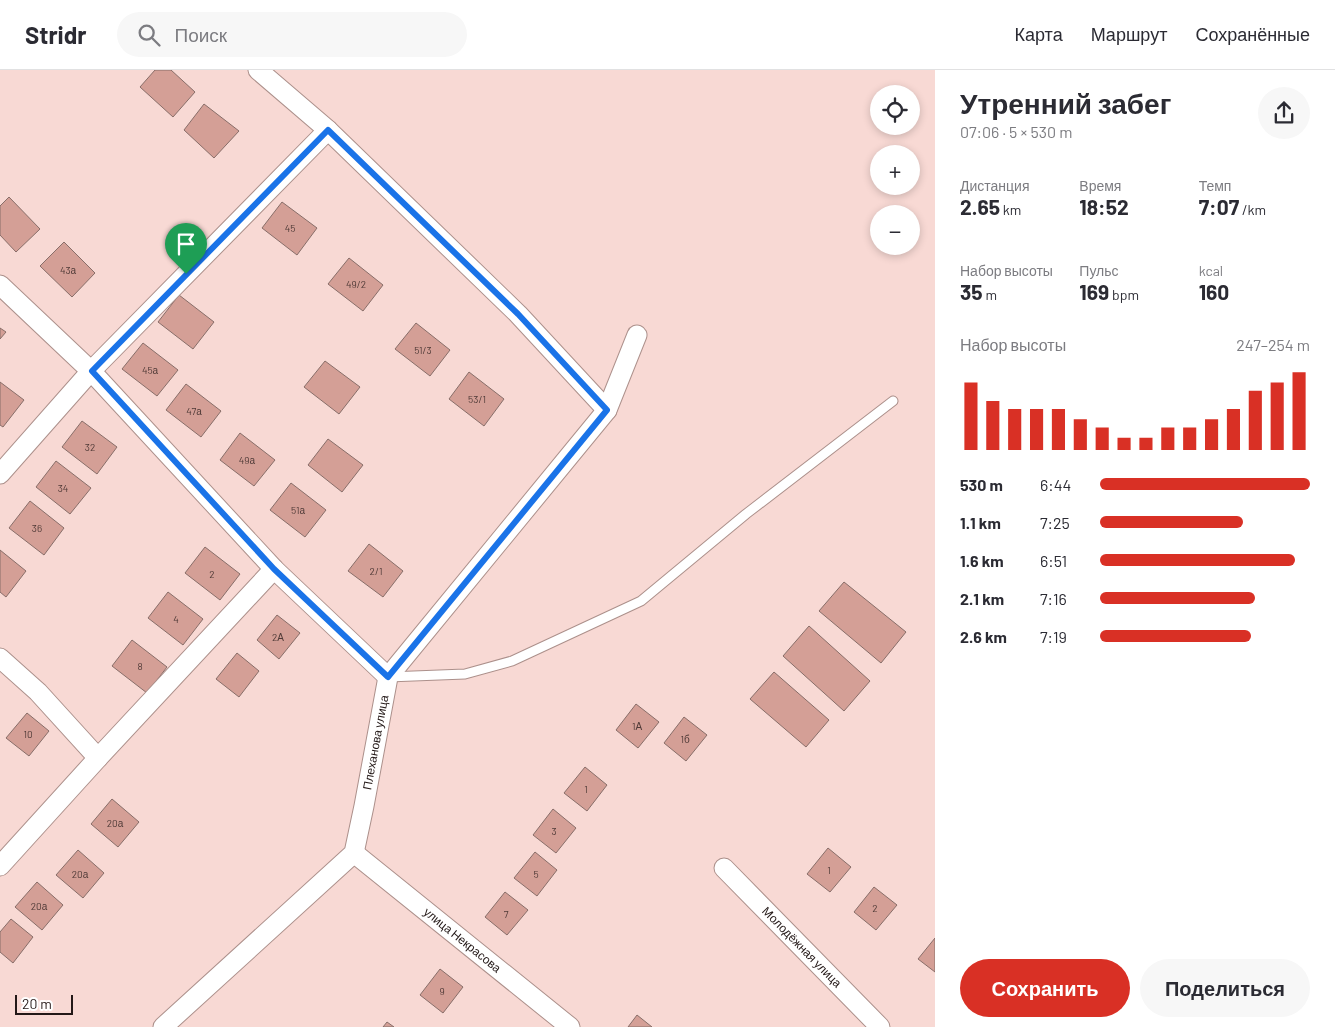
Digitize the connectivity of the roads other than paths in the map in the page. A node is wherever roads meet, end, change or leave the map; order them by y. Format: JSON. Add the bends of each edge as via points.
{"nodes":[{"id":1,"x":258,"y":70,"type":"edge"},
{"id":2,"x":328,"y":130,"type":"junction"},
{"id":3,"x":0,"y":285,"type":"edge"},
{"id":4,"x":637,"y":335,"type":"dead end"},
{"id":5,"x":92,"y":371,"type":"junction"},
{"id":6,"x":893,"y":401,"type":"dead end"},
{"id":7,"x":607,"y":410,"type":"junction"},
{"id":8,"x":0,"y":474,"type":"edge"},
{"id":9,"x":274,"y":569,"type":"junction"},
{"id":10,"x":0,"y":658,"type":"edge"},
{"id":11,"x":388,"y":677,"type":"junction"},
{"id":12,"x":98,"y":758,"type":"junction"},
{"id":13,"x":354,"y":853,"type":"junction"},
{"id":14,"x":0,"y":866,"type":"edge"},
{"id":15,"x":724,"y":868,"type":"dead end"},
{"id":16,"x":163,"y":1027,"type":"edge"},
{"id":17,"x":570,"y":1027,"type":"edge"},
{"id":18,"x":880,"y":1027,"type":"edge"}],
"edges":[{"from":1,"to":2,"type":"street"},
{"from":2,"to":5,"type":"street"},
{"from":2,"to":7,"type":"street","via":[[518,314]]},
{"from":3,"to":5,"type":"street"},
{"from":4,"to":7,"type":"street","name":"Плеханова улица"},
{"from":5,"to":8,"type":"street"},
{"from":5,"to":9,"type":"street"},
{"from":6,"to":11,"type":"lane","via":[[746,514],[641,601],[512,661],[465,674]]},
{"from":7,"to":11,"type":"street","name":"Плеханова улица"},
{"from":9,"to":11,"type":"street"},
{"from":9,"to":12,"type":"street"},
{"from":10,"to":12,"type":"street","via":[[38,692]]},
{"from":11,"to":13,"type":"street","name":"Плеханова улица"},
{"from":12,"to":14,"type":"street"},
{"from":13,"to":16,"type":"street"},
{"from":13,"to":17,"type":"street","name":"улица Некрасова"},
{"from":15,"to":18,"type":"street","name":"Молодёжная улица"}]}
